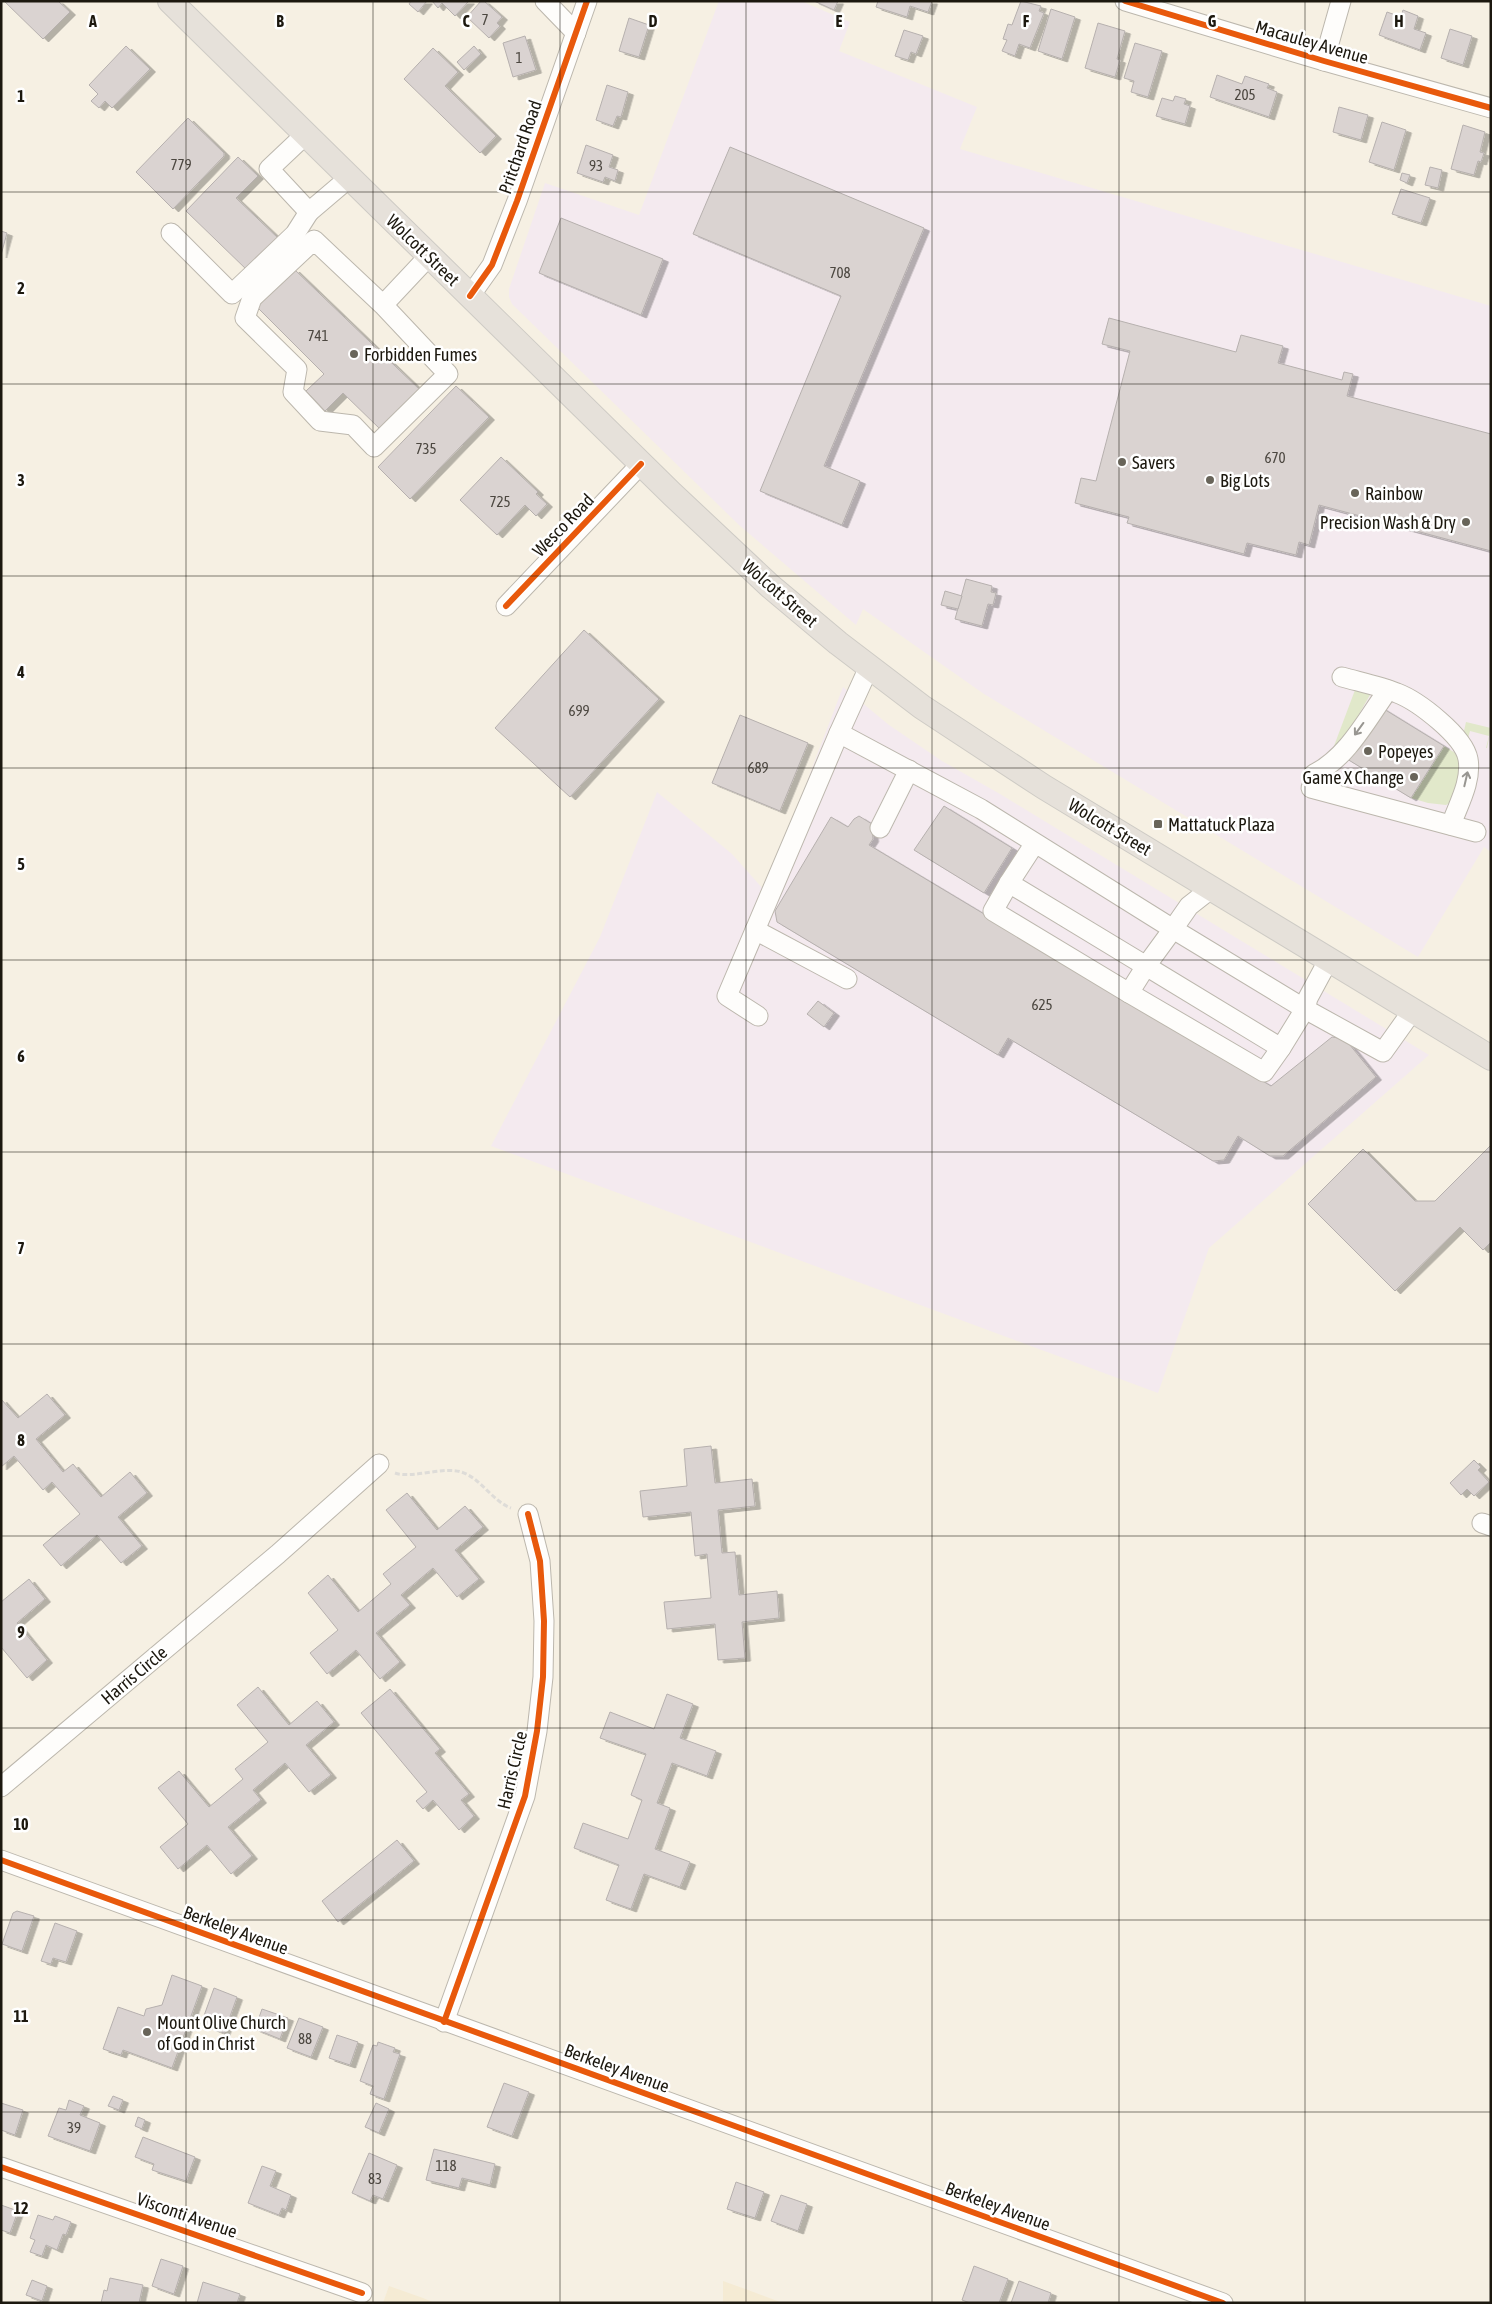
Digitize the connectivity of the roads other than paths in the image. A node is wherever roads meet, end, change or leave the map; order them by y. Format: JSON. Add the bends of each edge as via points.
{"nodes":[{"id":1,"x":170,"y":1,"type":"edge"},
{"id":2,"x":545,"y":1,"type":"edge"},
{"id":3,"x":586,"y":1,"type":"edge"},
{"id":4,"x":1125,"y":1,"type":"edge"},
{"id":5,"x":1341,"y":1,"type":"edge"},
{"id":6,"x":576,"y":33,"type":"junction"},
{"id":7,"x":1324,"y":61,"type":"junction"},
{"id":8,"x":1491,"y":108,"type":"edge"},
{"id":9,"x":305,"y":135,"type":"junction"},
{"id":10,"x":349,"y":178,"type":"junction"},
{"id":11,"x":309,"y":212,"type":"junction"},
{"id":12,"x":171,"y":233,"type":"dead end"},
{"id":13,"x":429,"y":256,"type":"junction"},
{"id":14,"x":470,"y":296,"type":"junction"},
{"id":15,"x":383,"y":305,"type":"junction"},
{"id":16,"x":641,"y":464,"type":"junction"},
{"id":17,"x":506,"y":606,"type":"dead end"},
{"id":18,"x":868,"y":667,"type":"junction"},
{"id":19,"x":1342,"y":677,"type":"dead end"},
{"id":20,"x":1388,"y":690,"type":"junction"},
{"id":21,"x":839,"y":734,"type":"junction"},
{"id":22,"x":909,"y":770,"type":"junction"},
{"id":23,"x":1451,"y":825,"type":"junction"},
{"id":24,"x":880,"y":828,"type":"dead end"},
{"id":25,"x":1476,"y":832,"type":"dead end"},
{"id":26,"x":1035,"y":842,"type":"junction"},
{"id":27,"x":1010,"y":883,"type":"junction"},
{"id":28,"x":1212,"y":888,"type":"junction"},
{"id":29,"x":1172,"y":929,"type":"junction"},
{"id":30,"x":755,"y":930,"type":"junction"},
{"id":31,"x":1329,"y":959,"type":"junction"},
{"id":32,"x":1146,"y":966,"type":"junction"},
{"id":33,"x":847,"y":979,"type":"dead end"},
{"id":34,"x":1129,"y":992,"type":"junction"},
{"id":35,"x":1305,"y":1009,"type":"junction"},
{"id":36,"x":1413,"y":1010,"type":"junction"},
{"id":37,"x":758,"y":1016,"type":"dead end"},
{"id":38,"x":1280,"y":1048,"type":"junction"},
{"id":39,"x":1491,"y":1058,"type":"edge"},
{"id":40,"x":379,"y":1464,"type":"road end"},
{"id":41,"x":528,"y":1514,"type":"road end"},
{"id":42,"x":1,"y":1787,"type":"edge"},
{"id":43,"x":1,"y":1860,"type":"edge"},
{"id":44,"x":444,"y":2022,"type":"junction"},
{"id":45,"x":1,"y":2167,"type":"edge"},
{"id":46,"x":362,"y":2293,"type":"dead end"},
{"id":47,"x":1223,"y":2303,"type":"edge"}],
"edges":[{"from":1,"to":9,"type":"main road","name":"Wolcott Street"},
{"from":2,"to":6,"type":"street"},
{"from":3,"to":6,"type":"street","name":"Pritchard Road"},
{"from":4,"to":7,"type":"street","name":"Macauley Avenue"},
{"from":5,"to":7,"type":"street"},
{"from":6,"to":14,"type":"street","name":"Pritchard Road","via":[[492,265]]},
{"from":7,"to":8,"type":"street","name":"Macauley Avenue"},
{"from":9,"to":10,"type":"main road","name":"Wolcott Street"},
{"from":9,"to":11,"type":"street","via":[[269,169]]},
{"from":10,"to":11,"type":"street"},
{"from":10,"to":13,"type":"main road","name":"Wolcott Street"},
{"from":11,"to":12,"type":"street","via":[[295,234],[232,294]]},
{"from":13,"to":14,"type":"main road","name":"Wolcott Street"},
{"from":13,"to":15,"type":"street"},
{"from":14,"to":16,"type":"main road","name":"Wolcott Street"},
{"from":15,"to":15,"type":"street","via":[[314,240],[252,298],[245,318],[297,369],[293,392],[320,421],[353,425],[374,447],[448,374]]},
{"from":16,"to":17,"type":"street","name":"Wesco Road"},
{"from":16,"to":18,"type":"main road","name":"Wolcott Street","via":[[763,580]]},
{"from":18,"to":21,"type":"street"},
{"from":18,"to":28,"type":"main road","name":"Wolcott Street","via":[[965,736]]},
{"from":19,"to":20,"type":"street"},
{"from":23,"to":20,"type":"street","one_way":true,"via":[[1468,776],[1468,758],[1456,736],[1428,712],[1414,701]]},
{"from":20,"to":23,"type":"street","one_way":true,"via":[[1341,755],[1313,781]]},
{"from":21,"to":22,"type":"street"},
{"from":21,"to":30,"type":"street"},
{"from":22,"to":24,"type":"street"},
{"from":22,"to":26,"type":"street","via":[[981,808]]},
{"from":23,"to":25,"type":"street"},
{"from":26,"to":27,"type":"street"},
{"from":26,"to":29,"type":"street"},
{"from":27,"to":32,"type":"street"},
{"from":27,"to":34,"type":"street","via":[[993,911]]},
{"from":28,"to":29,"type":"street","via":[[1189,906]]},
{"from":28,"to":31,"type":"main road","name":"Wolcott Street"},
{"from":29,"to":32,"type":"street"},
{"from":29,"to":35,"type":"street"},
{"from":30,"to":33,"type":"street"},
{"from":30,"to":37,"type":"street","via":[[727,996]]},
{"from":31,"to":35,"type":"street"},
{"from":31,"to":36,"type":"main road","name":"Wolcott Street"},
{"from":32,"to":34,"type":"street"},
{"from":32,"to":38,"type":"street"},
{"from":34,"to":38,"type":"street","via":[[1264,1072]]},
{"from":35,"to":36,"type":"street","via":[[1383,1052]]},
{"from":35,"to":38,"type":"street"},
{"from":36,"to":39,"type":"main road","name":"Wolcott Street"},
{"from":40,"to":42,"type":"street","name":"Harris Circle","via":[[278,1554]]},
{"from":41,"to":44,"type":"street","name":"Harris Circle","via":[[540,1561],[544,1621],[543,1677],[537,1731],[526,1796]]},
{"from":43,"to":44,"type":"street","name":"Berkeley Avenue"},
{"from":44,"to":47,"type":"street","name":"Berkeley Avenue"},
{"from":45,"to":46,"type":"street","name":"Visconti Avenue"}]}
